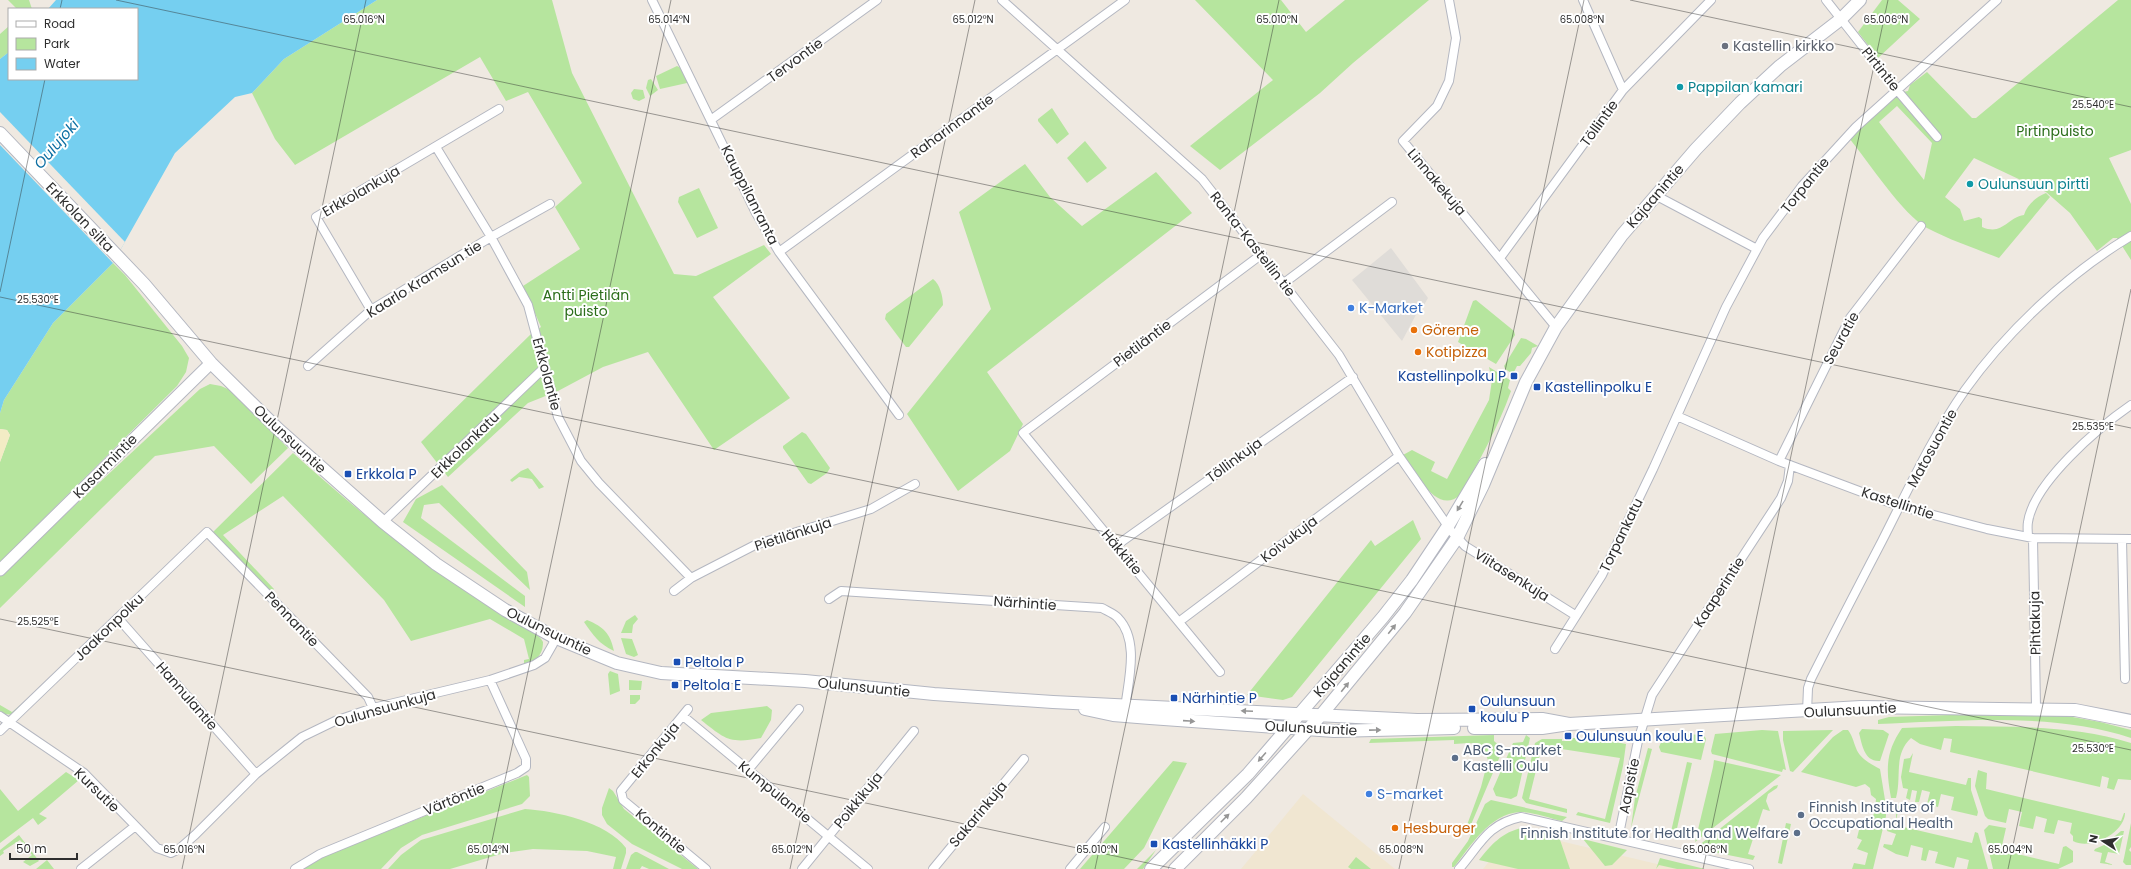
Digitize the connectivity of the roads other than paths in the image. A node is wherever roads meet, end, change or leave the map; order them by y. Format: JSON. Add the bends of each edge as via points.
{"nodes":[{"id":1,"x":652,"y":0,"type":"edge"},
{"id":2,"x":877,"y":0,"type":"edge"},
{"id":3,"x":1002,"y":0,"type":"edge"},
{"id":4,"x":1125,"y":0,"type":"edge"},
{"id":5,"x":1449,"y":0,"type":"edge"},
{"id":6,"x":1583,"y":0,"type":"edge"},
{"id":7,"x":1711,"y":0,"type":"edge"},
{"id":8,"x":1826,"y":0,"type":"edge"},
{"id":9,"x":1860,"y":0,"type":"edge"},
{"id":10,"x":1997,"y":0,"type":"edge"},
{"id":11,"x":1841,"y":19,"type":"junction"},
{"id":12,"x":1057,"y":49,"type":"junction"},
{"id":13,"x":1623,"y":90,"type":"junction"},
{"id":14,"x":1897,"y":90,"type":"junction"},
{"id":15,"x":499,"y":109,"type":"dead end"},
{"id":16,"x":712,"y":119,"type":"junction"},
{"id":17,"x":0,"y":133,"type":"edge"},
{"id":18,"x":1937,"y":137,"type":"dead end"},
{"id":19,"x":436,"y":147,"type":"junction"},
{"id":20,"x":1655,"y":195,"type":"junction"},
{"id":21,"x":1392,"y":202,"type":"dead end"},
{"id":22,"x":550,"y":204,"type":"dead end"},
{"id":23,"x":1921,"y":226,"type":"dead end"},
{"id":24,"x":2131,"y":236,"type":"edge"},
{"id":25,"x":491,"y":237,"type":"junction"},
{"id":26,"x":1757,"y":249,"type":"junction"},
{"id":27,"x":780,"y":252,"type":"junction"},
{"id":28,"x":1262,"y":254,"type":"junction"},
{"id":29,"x":1500,"y":258,"type":"junction"},
{"id":30,"x":1284,"y":283,"type":"junction"},
{"id":31,"x":144,"y":284,"type":"joint"},
{"id":32,"x":371,"y":310,"type":"junction"},
{"id":33,"x":1556,"y":327,"type":"junction"},
{"id":34,"x":211,"y":363,"type":"junction"},
{"id":35,"x":308,"y":366,"type":"dead end"},
{"id":36,"x":546,"y":367,"type":"junction"},
{"id":37,"x":1353,"y":377,"type":"junction"},
{"id":38,"x":2131,"y":405,"type":"edge"},
{"id":39,"x":899,"y":415,"type":"dead end"},
{"id":40,"x":1677,"y":416,"type":"junction"},
{"id":41,"x":1023,"y":433,"type":"joint"},
{"id":42,"x":1399,"y":456,"type":"junction"},
{"id":43,"x":1779,"y":461,"type":"junction"},
{"id":44,"x":1790,"y":465,"type":"junction"},
{"id":45,"x":915,"y":484,"type":"dead end"},
{"id":46,"x":1899,"y":506,"type":"junction"},
{"id":47,"x":383,"y":522,"type":"junction"},
{"id":48,"x":207,"y":532,"type":"joint"},
{"id":49,"x":1452,"y":532,"type":"junction"},
{"id":50,"x":2031,"y":538,"type":"junction"},
{"id":51,"x":2127,"y":539,"type":"edge"},
{"id":52,"x":1116,"y":545,"type":"junction"},
{"id":53,"x":0,"y":570,"type":"edge"},
{"id":54,"x":691,"y":578,"type":"junction"},
{"id":55,"x":674,"y":591,"type":"dead end"},
{"id":56,"x":829,"y":599,"type":"dead end"},
{"id":57,"x":1575,"y":615,"type":"junction"},
{"id":58,"x":118,"y":618,"type":"junction"},
{"id":59,"x":1180,"y":621,"type":"junction"},
{"id":60,"x":554,"y":637,"type":"junction"},
{"id":61,"x":1555,"y":649,"type":"dead end"},
{"id":62,"x":1220,"y":672,"type":"dead end"},
{"id":63,"x":2125,"y":679,"type":"dead end"},
{"id":64,"x":490,"y":680,"type":"junction"},
{"id":65,"x":373,"y":708,"type":"junction"},
{"id":66,"x":2036,"y":708,"type":"junction"},
{"id":67,"x":799,"y":710,"type":"dead end"},
{"id":68,"x":1124,"y":710,"type":"junction"},
{"id":69,"x":685,"y":712,"type":"joint"},
{"id":70,"x":1807,"y":712,"type":"junction"},
{"id":71,"x":1300,"y":714,"type":"junction"},
{"id":72,"x":1322,"y":714,"type":"junction"},
{"id":73,"x":0,"y":716,"type":"edge"},
{"id":74,"x":1646,"y":719,"type":"junction"},
{"id":75,"x":2131,"y":721,"type":"edge"},
{"id":76,"x":11,"y":723,"type":"junction"},
{"id":77,"x":1569,"y":724,"type":"junction"},
{"id":78,"x":1288,"y":728,"type":"junction"},
{"id":79,"x":1308,"y":729,"type":"junction"},
{"id":80,"x":0,"y":731,"type":"edge"},
{"id":81,"x":914,"y":731,"type":"dead end"},
{"id":82,"x":1024,"y":759,"type":"dead end"},
{"id":83,"x":748,"y":770,"type":"junction"},
{"id":84,"x":256,"y":774,"type":"junction"},
{"id":85,"x":622,"y":790,"type":"joint"},
{"id":86,"x":134,"y":827,"type":"junction"},
{"id":87,"x":1105,"y":828,"type":"dead end"},
{"id":88,"x":829,"y":836,"type":"junction"},
{"id":89,"x":1618,"y":839,"type":"junction"},
{"id":90,"x":171,"y":853,"type":"joint"},
{"id":91,"x":81,"y":869,"type":"edge"},
{"id":92,"x":295,"y":869,"type":"edge"},
{"id":93,"x":706,"y":869,"type":"edge"},
{"id":94,"x":802,"y":869,"type":"edge"},
{"id":95,"x":868,"y":869,"type":"edge"},
{"id":96,"x":933,"y":869,"type":"edge"},
{"id":97,"x":1070,"y":869,"type":"edge"},
{"id":98,"x":1151,"y":869,"type":"edge"},
{"id":99,"x":1175,"y":869,"type":"edge"},
{"id":100,"x":1459,"y":869,"type":"edge"},
{"id":101,"x":1749,"y":869,"type":"edge"}],
"edges":[{"from":1,"to":16,"type":"street","name":"Kauppilanranta"},
{"from":2,"to":16,"type":"street","name":"Tervontie"},
{"from":3,"to":12,"type":"street","name":"Ranta-Kastellin tie"},
{"from":4,"to":12,"type":"street","name":"Raharinnantie"},
{"from":5,"to":29,"type":"street","name":"Linnakekuja","via":[[1456,38],[1449,81],[1437,106],[1403,141]]},
{"from":6,"to":13,"type":"street"},
{"from":7,"to":13,"type":"street","name":"Töllintie"},
{"from":8,"to":11,"type":"street","name":"Pirtintie"},
{"from":9,"to":11,"type":"main road","name":"Kajaanintie"},
{"from":10,"to":14,"type":"street","name":"Torpantie"},
{"from":11,"to":14,"type":"street","name":"Pirtintie"},
{"from":11,"to":20,"type":"main road","name":"Kajaanintie","via":[[1780,66],[1740,103]]},
{"from":12,"to":27,"type":"street","name":"Raharinnantie"},
{"from":12,"to":28,"type":"street","name":"Ranta-Kastellin tie","via":[[1202,179]]},
{"from":13,"to":29,"type":"street","name":"Töllintie"},
{"from":14,"to":18,"type":"street","name":"Pirtintie"},
{"from":14,"to":26,"type":"street","name":"Torpantie","via":[[1830,154],[1795,195]]},
{"from":15,"to":19,"type":"street","name":"Erkkolankuja"},
{"from":16,"to":27,"type":"street","name":"Kauppilanranta","via":[[756,213]]},
{"from":17,"to":31,"type":"main road","name":"Erkkolan silta"},
{"from":19,"to":25,"type":"street","name":"Erkkolantie"},
{"from":19,"to":32,"type":"street","name":"Erkkolankuja","via":[[316,217]]},
{"from":20,"to":26,"type":"street"},
{"from":20,"to":33,"type":"main road","name":"Kajaanintie","via":[[1590,276]]},
{"from":21,"to":30,"type":"street"},
{"from":22,"to":25,"type":"street","name":"Kaarlo Kramsun tie"},
{"from":23,"to":43,"type":"street","name":"Seuratie","via":[[1850,318]]},
{"from":24,"to":46,"type":"street","name":"Matosuontie","via":[[2071,280],[1997,350],[1965,390],[1948,417]]},
{"from":25,"to":32,"type":"street","name":"Kaarlo Kramsun tie"},
{"from":25,"to":36,"type":"street","name":"Erkkolantie","via":[[528,305]]},
{"from":26,"to":40,"type":"street","name":"Torpantie","via":[[1726,307]]},
{"from":27,"to":39,"type":"street","name":"Kauppilanranta"},
{"from":28,"to":30,"type":"street","name":"Ranta-Kastellin tie"},
{"from":28,"to":41,"type":"street","name":"Pietiläntie"},
{"from":29,"to":33,"type":"street","name":"Linnakekuja"},
{"from":30,"to":37,"type":"street","name":"Ranta-Kastellin tie"},
{"from":31,"to":34,"type":"main road","name":"Oulunsuuntie"},
{"from":32,"to":35,"type":"street","name":"Kaarlo Kramsun tie"},
{"from":33,"to":49,"type":"main road","name":"Kajaanintie"},
{"from":34,"to":47,"type":"main road","name":"Oulunsuuntie","via":[[278,429]]},
{"from":34,"to":53,"type":"street","name":"Kasarmintie"},
{"from":36,"to":47,"type":"street","name":"Erkkolankatu"},
{"from":36,"to":54,"type":"street","name":"Erkkolantie","via":[[558,417],[581,461]]},
{"from":37,"to":42,"type":"street","name":"Ranta-Kastellin tie"},
{"from":37,"to":52,"type":"street","name":"Töllinkuja"},
{"from":38,"to":50,"type":"street","name":"Pihtakuja","via":[[2083,444],[2047,484],[2033,506],[2028,522]]},
{"from":40,"to":43,"type":"street","name":"Kastellintie"},
{"from":40,"to":57,"type":"street","name":"Torpankatu","via":[[1602,575]]},
{"from":41,"to":52,"type":"street","name":"Häkkitie"},
{"from":42,"to":49,"type":"street","name":"Ranta-Kastellin tie"},
{"from":42,"to":59,"type":"street","name":"Koivukuja"},
{"from":43,"to":44,"type":"street","name":"Kastellintie"},
{"from":44,"to":46,"type":"street","name":"Kastellintie"},
{"from":44,"to":74,"type":"street","name":"Kaaperintie","via":[[1788,481],[1781,498],[1652,695]]},
{"from":45,"to":54,"type":"street","name":"Pietilänkuja","via":[[871,509],[755,545]]},
{"from":46,"to":50,"type":"street","name":"Kastellintie"},
{"from":46,"to":70,"type":"street","name":"Matosuontie","via":[[1811,679]]},
{"from":47,"to":60,"type":"main road","name":"Oulunsuuntie","via":[[436,564],[505,610]]},
{"from":48,"to":58,"type":"street","name":"Jaakonpolku"},
{"from":48,"to":65,"type":"street","name":"Pennantie","via":[[368,697]]},
{"from":49,"to":57,"type":"street","name":"Viitasenkuja","via":[[1465,546]]},
{"from":49,"to":71,"type":"main road","name":"Kajaanintie"},
{"from":72,"to":49,"type":"main road","name":"Kajaanintie","one_way":true,"via":[[1405,612]]},
{"from":50,"to":51,"type":"street","name":"Kastellintie"},
{"from":50,"to":66,"type":"street","name":"Pihtakuja"},
{"from":51,"to":63,"type":"street"},
{"from":52,"to":59,"type":"street","name":"Häkkitie"},
{"from":54,"to":55,"type":"street","name":"Pietilänkuja"},
{"from":56,"to":68,"type":"street","name":"Närhintie","via":[[841,591],[1102,608],[1118,617],[1128,634],[1131,651]]},
{"from":57,"to":61,"type":"street","name":"Torpankatu"},
{"from":58,"to":76,"type":"street","name":"Jaakonpolku"},
{"from":58,"to":84,"type":"street","name":"Hannulantie"},
{"from":59,"to":62,"type":"street","name":"Häkkitie"},
{"from":60,"to":64,"type":"street","name":"Oulunsuunkuja","via":[[553,644],[540,662]]},
{"from":60,"to":68,"type":"main road","name":"Oulunsuuntie","via":[[617,663],[661,673],[805,681]]},
{"from":64,"to":65,"type":"street","name":"Oulunsuunkuja"},
{"from":64,"to":92,"type":"street","name":"Värtöntie","via":[[526,759],[526,768],[320,854]]},
{"from":65,"to":84,"type":"street","name":"Oulunsuunkuja","via":[[335,721],[302,737]]},
{"from":66,"to":70,"type":"main road","name":"Oulunsuuntie","via":[[1861,707]]},
{"from":66,"to":75,"type":"main road","name":"Oulunsuuntie","via":[[2075,710]]},
{"from":67,"to":83,"type":"street"},
{"from":71,"to":68,"type":"main road","name":"Oulunsuuntie","one_way":true},
{"from":68,"to":78,"type":"main road","name":"Oulunsuuntie","one_way":true},
{"from":69,"to":83,"type":"street","name":"Kumpulantie"},
{"from":69,"to":85,"type":"street","name":"Erkonkuja"},
{"from":70,"to":74,"type":"main road","name":"Oulunsuuntie"},
{"from":71,"to":72,"type":"main road","name":"Oulunsuuntie"},
{"from":71,"to":78,"type":"main road","name":"Kajaanintie"},
{"from":72,"to":77,"type":"main road","name":"Oulunsuuntie","via":[[1452,721],[1542,719]]},
{"from":72,"to":79,"type":"main road","name":"Kajaanintie"},
{"from":73,"to":76,"type":"street","name":"Kursutie"},
{"from":74,"to":77,"type":"main road","name":"Oulunsuuntie"},
{"from":74,"to":89,"type":"street","name":"Aapistie","via":[[1638,741]]},
{"from":76,"to":80,"type":"street","name":"Jaakonpolku"},
{"from":76,"to":86,"type":"street","name":"Kursutie","via":[[84,773]]},
{"from":79,"to":77,"type":"main road","name":"Oulunsuuntie","one_way":true,"via":[[1350,731],[1542,728]]},
{"from":78,"to":79,"type":"main road","name":"Oulunsuuntie"},
{"from":78,"to":98,"type":"main road","name":"Kajaanintie","one_way":true,"via":[[1248,774]]},
{"from":99,"to":79,"type":"main road","name":"Kajaanintie","one_way":true,"via":[[1246,798]]},
{"from":81,"to":88,"type":"street","name":"Poikkikuja"},
{"from":82,"to":96,"type":"street","name":"Sakarinkuja"},
{"from":83,"to":88,"type":"street","name":"Kumpulantie"},
{"from":84,"to":90,"type":"street","name":"Oulunsuunkuja","via":[[179,849]]},
{"from":85,"to":93,"type":"street","name":"Kontintie","via":[[623,800]]},
{"from":86,"to":90,"type":"street","name":"Kursutie","via":[[157,848]]},
{"from":86,"to":91,"type":"street"},
{"from":87,"to":97,"type":"street"},
{"from":88,"to":94,"type":"street","name":"Poikkikuja"},
{"from":88,"to":95,"type":"street","name":"Kumpulantie"},
{"from":89,"to":100,"type":"street","via":[[1521,817],[1496,825]]},
{"from":89,"to":101,"type":"street"}]}
